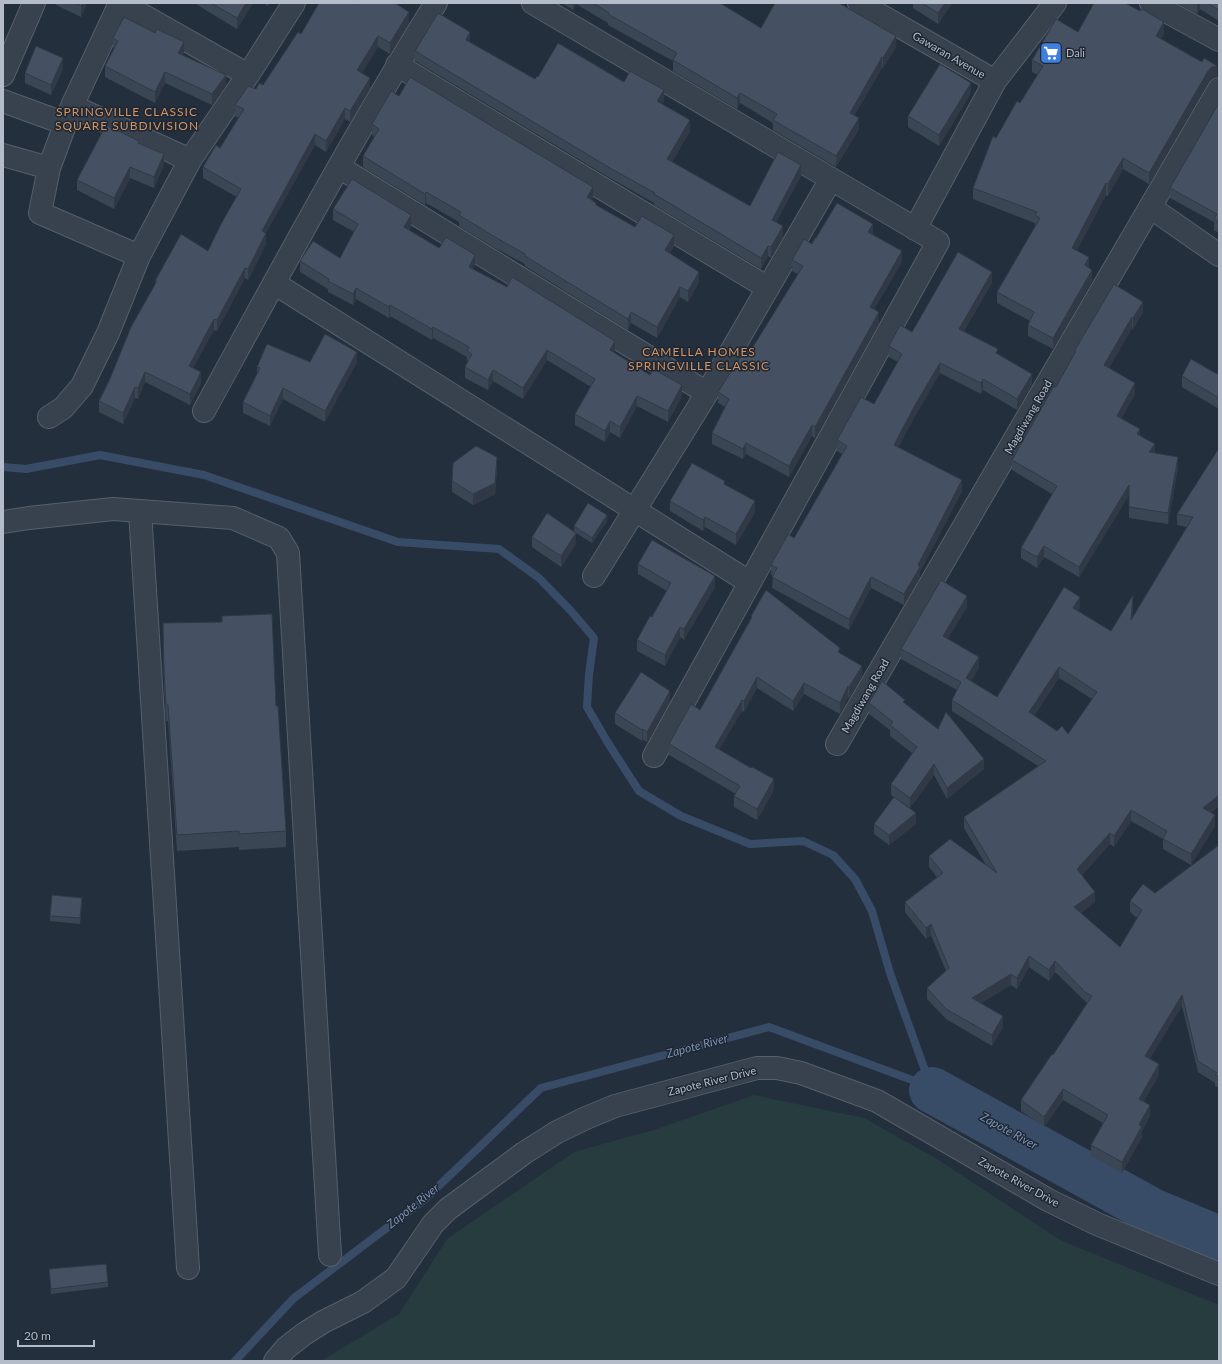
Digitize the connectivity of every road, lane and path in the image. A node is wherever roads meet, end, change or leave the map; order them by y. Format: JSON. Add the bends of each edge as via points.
{"nodes":[{"id":1,"x":34,"y":3,"type":"edge"},
{"id":2,"x":120,"y":3,"type":"edge"},
{"id":3,"x":294,"y":3,"type":"edge"},
{"id":4,"x":436,"y":3,"type":"edge"},
{"id":5,"x":533,"y":3,"type":"edge"},
{"id":6,"x":859,"y":3,"type":"edge"},
{"id":7,"x":1055,"y":3,"type":"edge"},
{"id":8,"x":1151,"y":3,"type":"edge"},
{"id":9,"x":1219,"y":40,"type":"edge"},
{"id":10,"x":397,"y":64,"type":"junction"},
{"id":11,"x":3,"y":75,"type":"edge"},
{"id":12,"x":248,"y":75,"type":"junction"},
{"id":13,"x":995,"y":81,"type":"junction"},
{"id":14,"x":1219,"y":89,"type":"edge"},
{"id":15,"x":3,"y":101,"type":"edge"},
{"id":16,"x":69,"y":115,"type":"junction"},
{"id":17,"x":3,"y":155,"type":"edge"},
{"id":18,"x":190,"y":160,"type":"junction"},
{"id":19,"x":339,"y":167,"type":"junction"},
{"id":20,"x":49,"y":168,"type":"junction"},
{"id":21,"x":831,"y":179,"type":"junction"},
{"id":22,"x":1150,"y":208,"type":"junction"},
{"id":23,"x":915,"y":229,"type":"junction"},
{"id":24,"x":1219,"y":255,"type":"edge"},
{"id":25,"x":139,"y":256,"type":"junction"},
{"id":26,"x":274,"y":283,"type":"junction"},
{"id":27,"x":768,"y":288,"type":"junction"},
{"id":28,"x":707,"y":393,"type":"junction"},
{"id":29,"x":204,"y":411,"type":"dead end"},
{"id":30,"x":49,"y":417,"type":"dead end"},
{"id":31,"x":635,"y":510,"type":"junction"},
{"id":32,"x":140,"y":511,"type":"junction"},
{"id":33,"x":3,"y":522,"type":"edge"},
{"id":34,"x":594,"y":576,"type":"dead end"},
{"id":35,"x":749,"y":582,"type":"junction"},
{"id":36,"x":837,"y":744,"type":"dead end"},
{"id":37,"x":654,"y":756,"type":"dead end"},
{"id":38,"x":330,"y":1255,"type":"dead end"},
{"id":39,"x":188,"y":1268,"type":"dead end"},
{"id":40,"x":1219,"y":1274,"type":"edge"},
{"id":41,"x":275,"y":1361,"type":"edge"}],
"edges":[{"from":1,"to":11,"type":"street"},
{"from":2,"to":12,"type":"street"},
{"from":2,"to":16,"type":"street"},
{"from":3,"to":12,"type":"street"},
{"from":4,"to":10,"type":"street"},
{"from":5,"to":21,"type":"street"},
{"from":6,"to":13,"type":"street","name":"Gawaran Avenue"},
{"from":7,"to":13,"type":"street","name":"Gawaran Avenue"},
{"from":8,"to":9,"type":"street"},
{"from":10,"to":19,"type":"street"},
{"from":10,"to":27,"type":"street"},
{"from":12,"to":18,"type":"street"},
{"from":13,"to":23,"type":"street"},
{"from":14,"to":22,"type":"street","name":"Magdiwang Road"},
{"from":15,"to":16,"type":"street"},
{"from":16,"to":18,"type":"street"},
{"from":16,"to":20,"type":"street"},
{"from":17,"to":20,"type":"street"},
{"from":18,"to":25,"type":"street"},
{"from":19,"to":26,"type":"street"},
{"from":19,"to":28,"type":"street"},
{"from":20,"to":25,"type":"street","via":[[40,212]]},
{"from":21,"to":23,"type":"street"},
{"from":21,"to":27,"type":"street"},
{"from":22,"to":24,"type":"street"},
{"from":22,"to":36,"type":"street","name":"Magdiwang Road"},
{"from":23,"to":35,"type":"street","via":[[938,242]]},
{"from":25,"to":30,"type":"street","via":[[108,333],[82,386],[63,408]]},
{"from":26,"to":29,"type":"street"},
{"from":26,"to":31,"type":"street"},
{"from":27,"to":28,"type":"street"},
{"from":28,"to":31,"type":"street"},
{"from":31,"to":34,"type":"street"},
{"from":31,"to":35,"type":"street"},
{"from":32,"to":33,"type":"street","via":[[113,509]]},
{"from":32,"to":38,"type":"street","via":[[233,518],[278,538],[288,553]]},
{"from":32,"to":39,"type":"street"},
{"from":35,"to":37,"type":"street"},
{"from":40,"to":41,"type":"street","name":"Zapote River Drive","via":[[1097,1224],[1055,1203],[876,1101],[801,1073],[777,1068],[757,1068],[615,1106],[557,1132],[524,1153],[432,1224],[396,1278],[363,1302],[304,1334],[286,1348]]}]}
